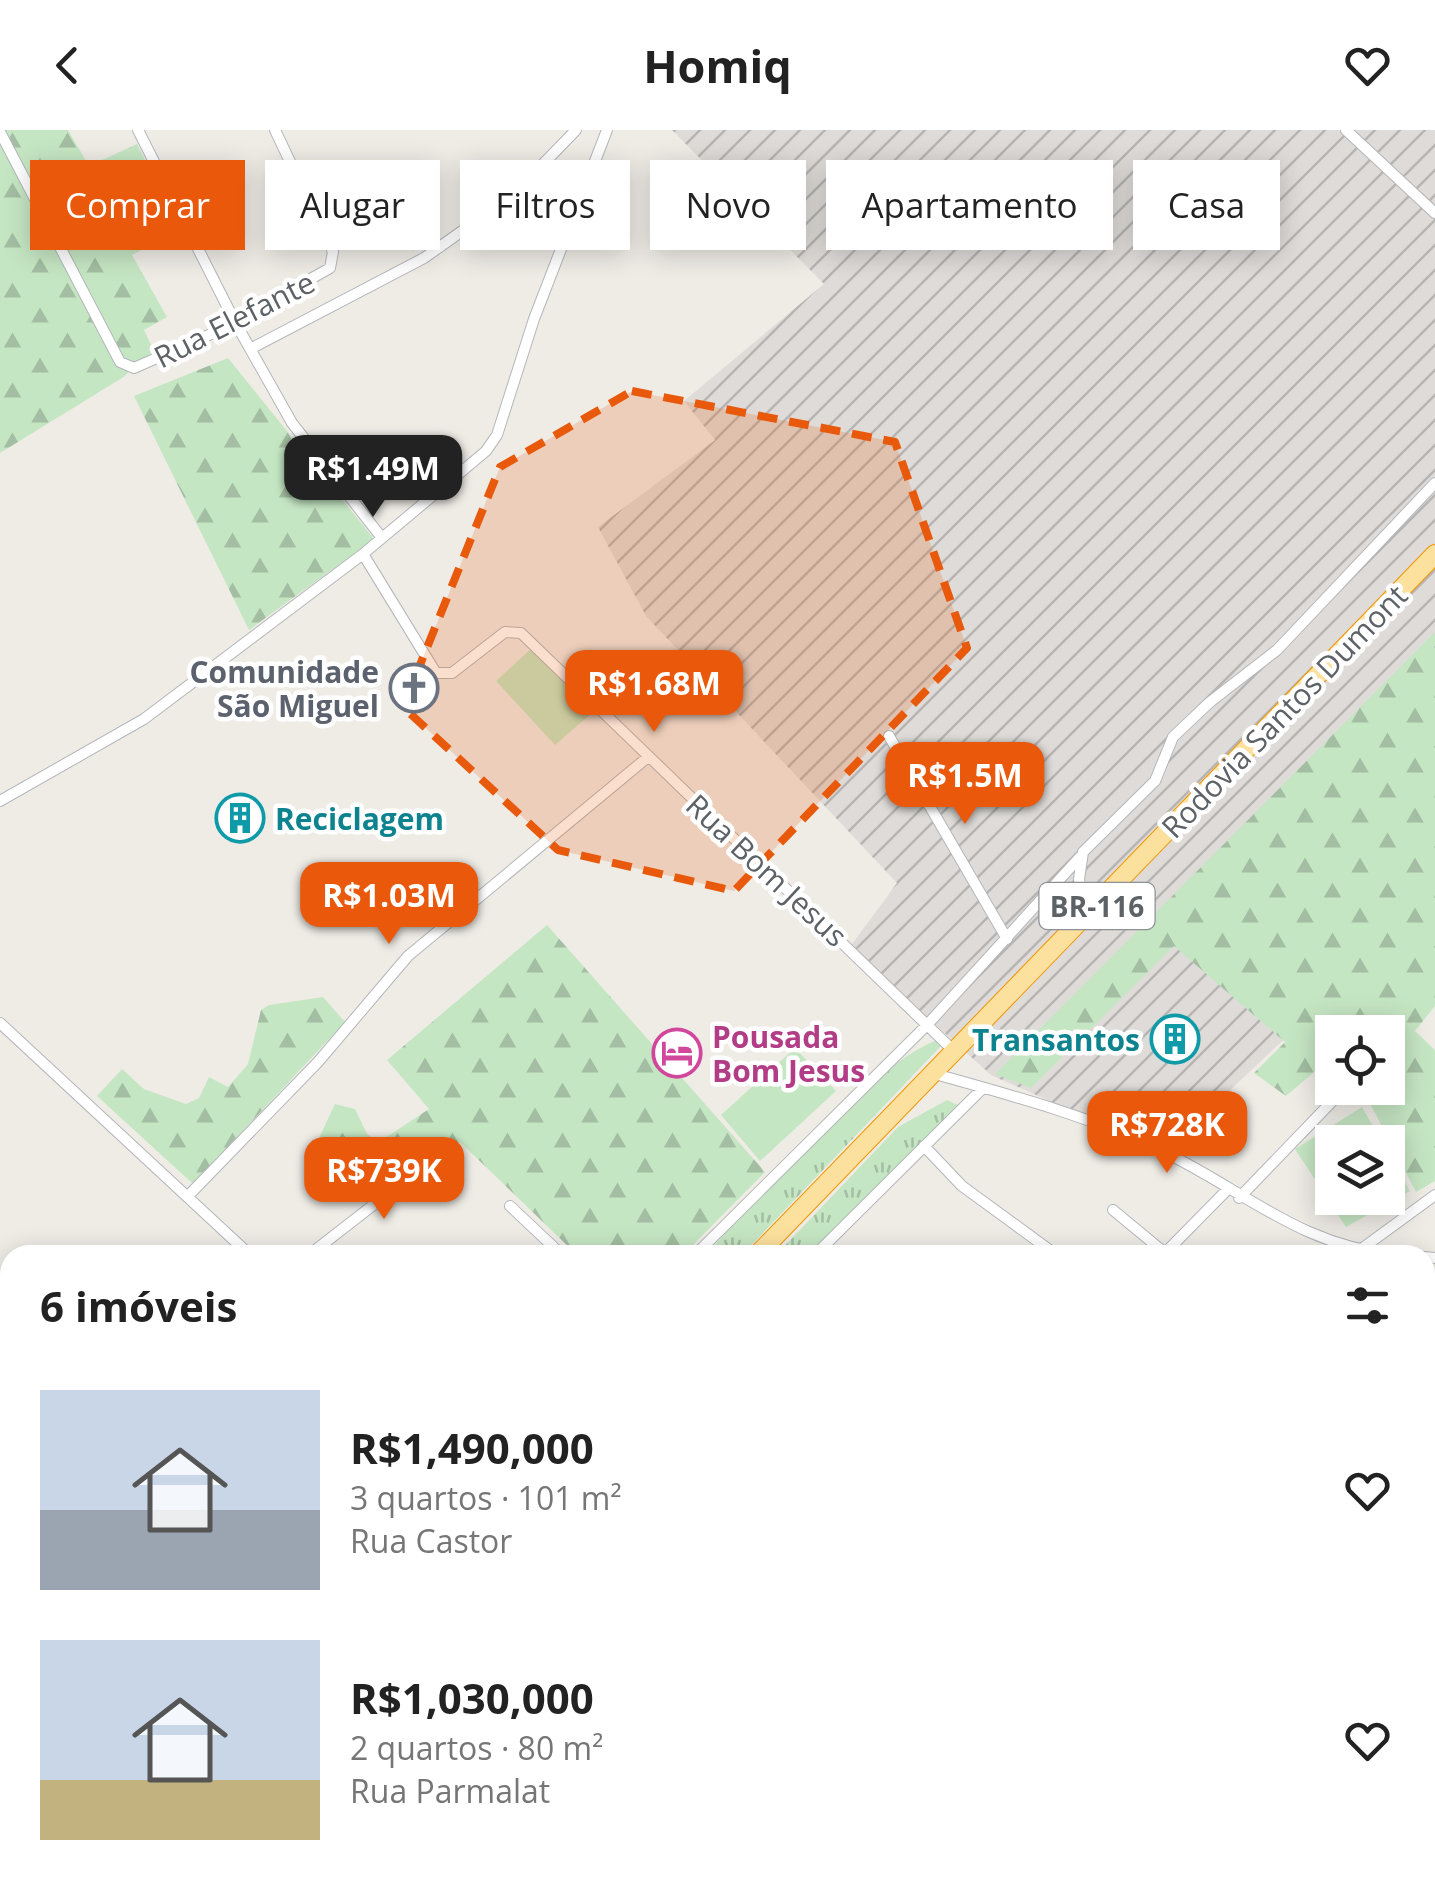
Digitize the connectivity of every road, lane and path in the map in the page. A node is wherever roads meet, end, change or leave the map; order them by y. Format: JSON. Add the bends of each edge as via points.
{"nodes":[{"id":1,"x":138,"y":130,"type":"edge"},
{"id":2,"x":275,"y":130,"type":"edge"},
{"id":3,"x":576,"y":130,"type":"edge"},
{"id":4,"x":607,"y":130,"type":"edge"},
{"id":5,"x":1346,"y":130,"type":"edge"},
{"id":6,"x":0,"y":132,"type":"edge"},
{"id":7,"x":1435,"y":212,"type":"edge"},
{"id":8,"x":235,"y":322,"type":"junction"},
{"id":9,"x":250,"y":349,"type":"junction"},
{"id":10,"x":1435,"y":483,"type":"edge"},
{"id":11,"x":382,"y":538,"type":"junction"},
{"id":12,"x":362,"y":554,"type":"junction"},
{"id":13,"x":1435,"y":554,"type":"edge"},
{"id":14,"x":889,"y":736,"type":"dead end"},
{"id":15,"x":648,"y":757,"type":"junction"},
{"id":16,"x":0,"y":801,"type":"edge"},
{"id":17,"x":1084,"y":852,"type":"junction"},
{"id":18,"x":1085,"y":919,"type":"junction"},
{"id":19,"x":1007,"y":938,"type":"junction"},
{"id":20,"x":0,"y":1023,"type":"edge"},
{"id":21,"x":927,"y":1025,"type":"junction"},
{"id":22,"x":956,"y":1053,"type":"junction"},
{"id":23,"x":934,"y":1074,"type":"junction"},
{"id":24,"x":982,"y":1088,"type":"junction"},
{"id":25,"x":1326,"y":1105,"type":"edge"},
{"id":26,"x":924,"y":1146,"type":"junction"},
{"id":27,"x":434,"y":1157,"type":"dead end"},
{"id":28,"x":1226,"y":1190,"type":"junction"},
{"id":29,"x":1435,"y":1195,"type":"edge"},
{"id":30,"x":188,"y":1196,"type":"junction"},
{"id":31,"x":1240,"y":1198,"type":"junction"},
{"id":32,"x":510,"y":1206,"type":"dead end"},
{"id":33,"x":1113,"y":1210,"type":"dead end"},
{"id":34,"x":239,"y":1245,"type":"edge"},
{"id":35,"x":321,"y":1245,"type":"edge"},
{"id":36,"x":551,"y":1245,"type":"edge"},
{"id":37,"x":705,"y":1245,"type":"edge"},
{"id":38,"x":767,"y":1245,"type":"edge"},
{"id":39,"x":825,"y":1245,"type":"edge"},
{"id":40,"x":1043,"y":1245,"type":"edge"},
{"id":41,"x":1154,"y":1245,"type":"edge"},
{"id":42,"x":1173,"y":1245,"type":"edge"},
{"id":43,"x":1342,"y":1245,"type":"edge"},
{"id":44,"x":1367,"y":1245,"type":"edge"}],
"edges":[{"from":1,"to":8,"type":"street"},
{"from":2,"to":8,"type":"street","name":"Rua Elefante","via":[[334,258],[325,272]]},
{"from":3,"to":9,"type":"street","via":[[513,195],[424,258]]},
{"from":4,"to":11,"type":"street","via":[[497,436],[470,468]]},
{"from":5,"to":7,"type":"street"},
{"from":6,"to":8,"type":"street","name":"Rua Elefante","via":[[126,366],[144,366]]},
{"from":8,"to":9,"type":"street"},
{"from":9,"to":11,"type":"street","via":[[292,422]]},
{"from":10,"to":17,"type":"street","via":[[1277,650],[1182,728],[1156,781]]},
{"from":11,"to":12,"type":"street"},
{"from":12,"to":15,"type":"street","name":"Rua Bom Jesus","via":[[440,676],[516,631]]},
{"from":12,"to":16,"type":"street","via":[[144,719]]},
{"from":13,"to":18,"type":"highway","name":"Rodovia Santos Dumont","number":"BR-116"},
{"from":14,"to":19,"type":"street"},
{"from":15,"to":21,"type":"street","name":"Rua Bom Jesus"},
{"from":15,"to":30,"type":"street","via":[[408,956],[327,1052]]},
{"from":17,"to":18,"type":"street","via":[[1079,879]]},
{"from":17,"to":19,"type":"street"},
{"from":18,"to":22,"type":"highway","name":"Rodovia Santos Dumont","number":"BR-116"},
{"from":19,"to":21,"type":"street"},
{"from":20,"to":30,"type":"street"},
{"from":21,"to":22,"type":"street","name":"Rua Bom Jesus"},
{"from":21,"to":37,"type":"street"},
{"from":22,"to":23,"type":"highway","name":"Rodovia Santos Dumont","number":"BR-116"},
{"from":23,"to":24,"type":"street"},
{"from":23,"to":38,"type":"highway","name":"Rodovia Santos Dumont","number":"BR-116"},
{"from":24,"to":26,"type":"street"},
{"from":24,"to":28,"type":"street","via":[[1131,1136]]},
{"from":25,"to":31,"type":"street"},
{"from":26,"to":39,"type":"street"},
{"from":26,"to":40,"type":"street","via":[[962,1186]]},
{"from":27,"to":35,"type":"street"},
{"from":28,"to":31,"type":"street"},
{"from":28,"to":42,"type":"street"},
{"from":29,"to":44,"type":"street"},
{"from":30,"to":34,"type":"street"},
{"from":31,"to":43,"type":"street"},
{"from":32,"to":36,"type":"street"},
{"from":33,"to":41,"type":"street"}]}
